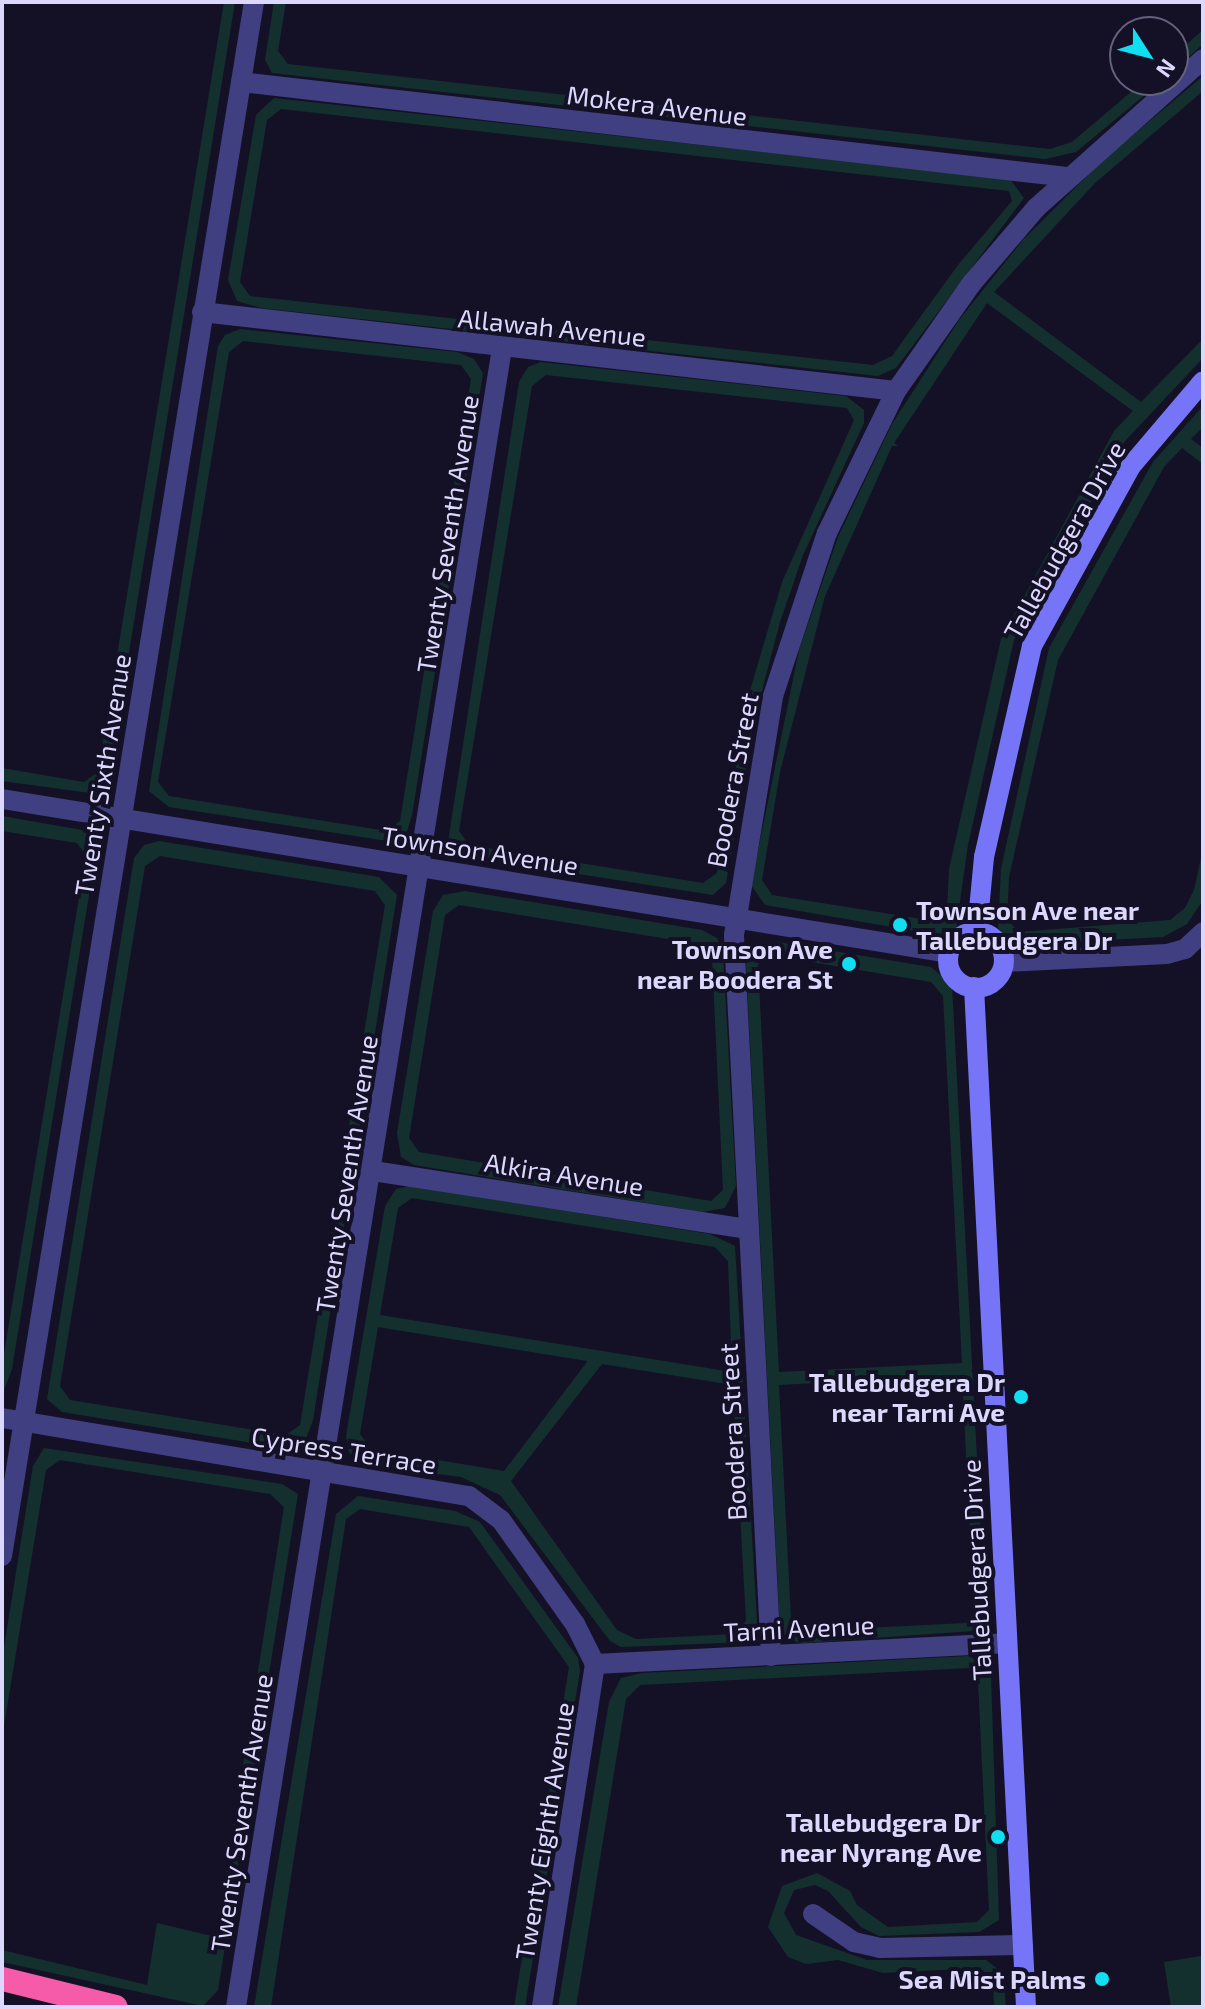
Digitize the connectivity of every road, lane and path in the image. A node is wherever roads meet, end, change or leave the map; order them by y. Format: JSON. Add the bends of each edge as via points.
{"nodes":[{"id":1,"x":254,"y":2,"type":"edge"},
{"id":2,"x":1203,"y":59,"type":"edge"},
{"id":3,"x":241,"y":82,"type":"junction"},
{"id":4,"x":1067,"y":177,"type":"junction"},
{"id":5,"x":202,"y":312,"type":"junction"},
{"id":6,"x":502,"y":348,"type":"junction"},
{"id":7,"x":1203,"y":381,"type":"edge"},
{"id":8,"x":896,"y":391,"type":"junction"},
{"id":9,"x":2,"y":799,"type":"edge"},
{"id":10,"x":122,"y":819,"type":"junction"},
{"id":11,"x":422,"y":867,"type":"junction"},
{"id":12,"x":735,"y":917,"type":"junction"},
{"id":13,"x":977,"y":931,"type":"junction"},
{"id":14,"x":1203,"y":932,"type":"edge"},
{"id":15,"x":949,"y":953,"type":"junction"},
{"id":16,"x":1004,"y":962,"type":"junction"},
{"id":17,"x":974,"y":987,"type":"junction"},
{"id":18,"x":373,"y":1171,"type":"junction"},
{"id":19,"x":747,"y":1229,"type":"junction"},
{"id":20,"x":2,"y":1418,"type":"edge"},
{"id":21,"x":23,"y":1421,"type":"junction"},
{"id":22,"x":324,"y":1474,"type":"junction"},
{"id":23,"x":2,"y":1556,"type":"edge"},
{"id":24,"x":1005,"y":1643,"type":"junction"},
{"id":25,"x":771,"y":1656,"type":"junction"},
{"id":26,"x":595,"y":1664,"type":"junction"},
{"id":27,"x":813,"y":1914,"type":"dead end"},
{"id":28,"x":1023,"y":1945,"type":"junction"},
{"id":29,"x":2,"y":1979,"type":"edge"},
{"id":30,"x":116,"y":2007,"type":"edge"},
{"id":31,"x":236,"y":2007,"type":"edge"},
{"id":32,"x":542,"y":2007,"type":"edge"},
{"id":33,"x":1026,"y":2007,"type":"edge"}],
"edges":[{"from":1,"to":3,"type":"street","name":"Twenty Sixth Avenue"},
{"from":2,"to":4,"type":"street","name":"Boodera Street"},
{"from":3,"to":4,"type":"street","name":"Mokera Avenue"},
{"from":3,"to":5,"type":"street","name":"Twenty Sixth Avenue"},
{"from":4,"to":8,"type":"street","name":"Boodera Street","via":[[972,283]]},
{"from":5,"to":6,"type":"street","name":"Allawah Avenue"},
{"from":5,"to":10,"type":"street","name":"Twenty Sixth Avenue"},
{"from":6,"to":8,"type":"street","name":"Allawah Avenue"},
{"from":6,"to":11,"type":"street","name":"Twenty Seventh Avenue"},
{"from":7,"to":13,"type":"street","name":"Tallebudgera Drive","via":[[1131,466],[1032,646],[984,857]]},
{"from":8,"to":12,"type":"street","name":"Boodera Street","via":[[827,533],[796,618],[764,739]]},
{"from":9,"to":10,"type":"street","name":"Townson Avenue"},
{"from":10,"to":11,"type":"street","name":"Townson Avenue"},
{"from":10,"to":21,"type":"street","name":"Twenty Sixth Avenue"},
{"from":11,"to":12,"type":"street","name":"Townson Avenue"},
{"from":11,"to":18,"type":"street","name":"Twenty Seventh Avenue"},
{"from":12,"to":15,"type":"street","name":"Townson Avenue"},
{"from":12,"to":19,"type":"street","name":"Boodera Street"},
{"from":13,"to":15,"type":"street","via":[[959,937]]},
{"from":13,"to":16,"type":"street","via":[[1000,944]]},
{"from":14,"to":16,"type":"street","via":[[1185,949],[1167,954]]},
{"from":15,"to":17,"type":"street","via":[[951,972]]},
{"from":16,"to":17,"type":"street","via":[[991,984]]},
{"from":17,"to":24,"type":"street","name":"Tallebudgera Drive"},
{"from":18,"to":19,"type":"street","name":"Alkira Avenue"},
{"from":18,"to":22,"type":"street","name":"Twenty Seventh Avenue"},
{"from":19,"to":25,"type":"street","name":"Boodera Street"},
{"from":20,"to":21,"type":"street","name":"Cypress Terrace"},
{"from":21,"to":22,"type":"street","name":"Cypress Terrace"},
{"from":21,"to":23,"type":"street","name":"Twenty Sixth Avenue"},
{"from":22,"to":26,"type":"street","name":"Cypress Terrace","via":[[482,1503],[501,1520],[553,1593]]},
{"from":22,"to":31,"type":"street","name":"Twenty Seventh Avenue"},
{"from":24,"to":25,"type":"street","name":"Tarni Avenue"},
{"from":24,"to":28,"type":"street","name":"Tallebudgera Drive"},
{"from":25,"to":26,"type":"street","name":"Tarni Avenue"},
{"from":26,"to":32,"type":"street","name":"Twenty Eighth Avenue"},
{"from":27,"to":28,"type":"street","via":[[854,1942],[880,1948]]},
{"from":28,"to":33,"type":"street","name":"Tallebudgera Drive"},
{"from":29,"to":30,"type":"highway"}]}
